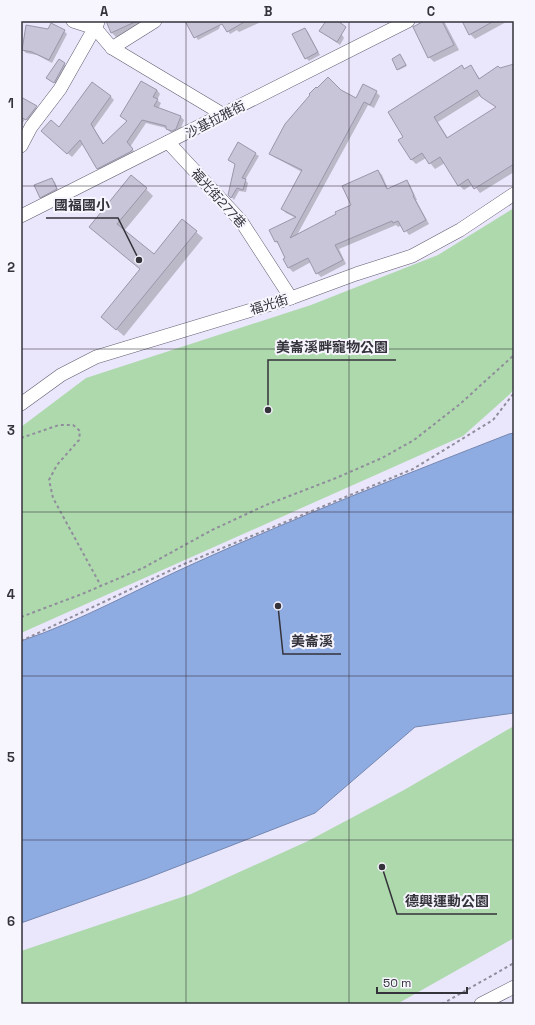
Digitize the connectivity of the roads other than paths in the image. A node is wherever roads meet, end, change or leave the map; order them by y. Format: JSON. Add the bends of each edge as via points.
{"nodes":[{"id":1,"x":73,"y":21,"type":"edge"},
{"id":2,"x":156,"y":21,"type":"edge"},
{"id":3,"x":408,"y":21,"type":"edge"},
{"id":4,"x":97,"y":24,"type":"edge"},
{"id":5,"x":112,"y":48,"type":"junction"},
{"id":6,"x":224,"y":114,"type":"junction"},
{"id":7,"x":168,"y":142,"type":"junction"},
{"id":8,"x":21,"y":146,"type":"edge"},
{"id":9,"x":514,"y":194,"type":"edge"},
{"id":10,"x":21,"y":216,"type":"edge"},
{"id":11,"x":291,"y":298,"type":"junction"},
{"id":12,"x":21,"y":404,"type":"edge"},
{"id":13,"x":514,"y":987,"type":"edge"},
{"id":14,"x":481,"y":1004,"type":"edge"}],
"edges":[{"from":1,"to":4,"type":"street"},
{"from":2,"to":5,"type":"street"},
{"from":3,"to":6,"type":"street","name":"沙基拉雅街"},
{"from":4,"to":5,"type":"street"},
{"from":4,"to":8,"type":"street","via":[[60,89]]},
{"from":5,"to":6,"type":"street"},
{"from":6,"to":7,"type":"street","name":"沙基拉雅街"},
{"from":7,"to":10,"type":"street","name":"沙基拉雅街"},
{"from":7,"to":11,"type":"street","name":"福光街277巷","via":[[241,221]]},
{"from":9,"to":11,"type":"street","name":"福光街","via":[[460,230],[412,256]]},
{"from":11,"to":12,"type":"street","name":"福光街","via":[[96,357],[61,375]]},
{"from":13,"to":14,"type":"street"}]}
